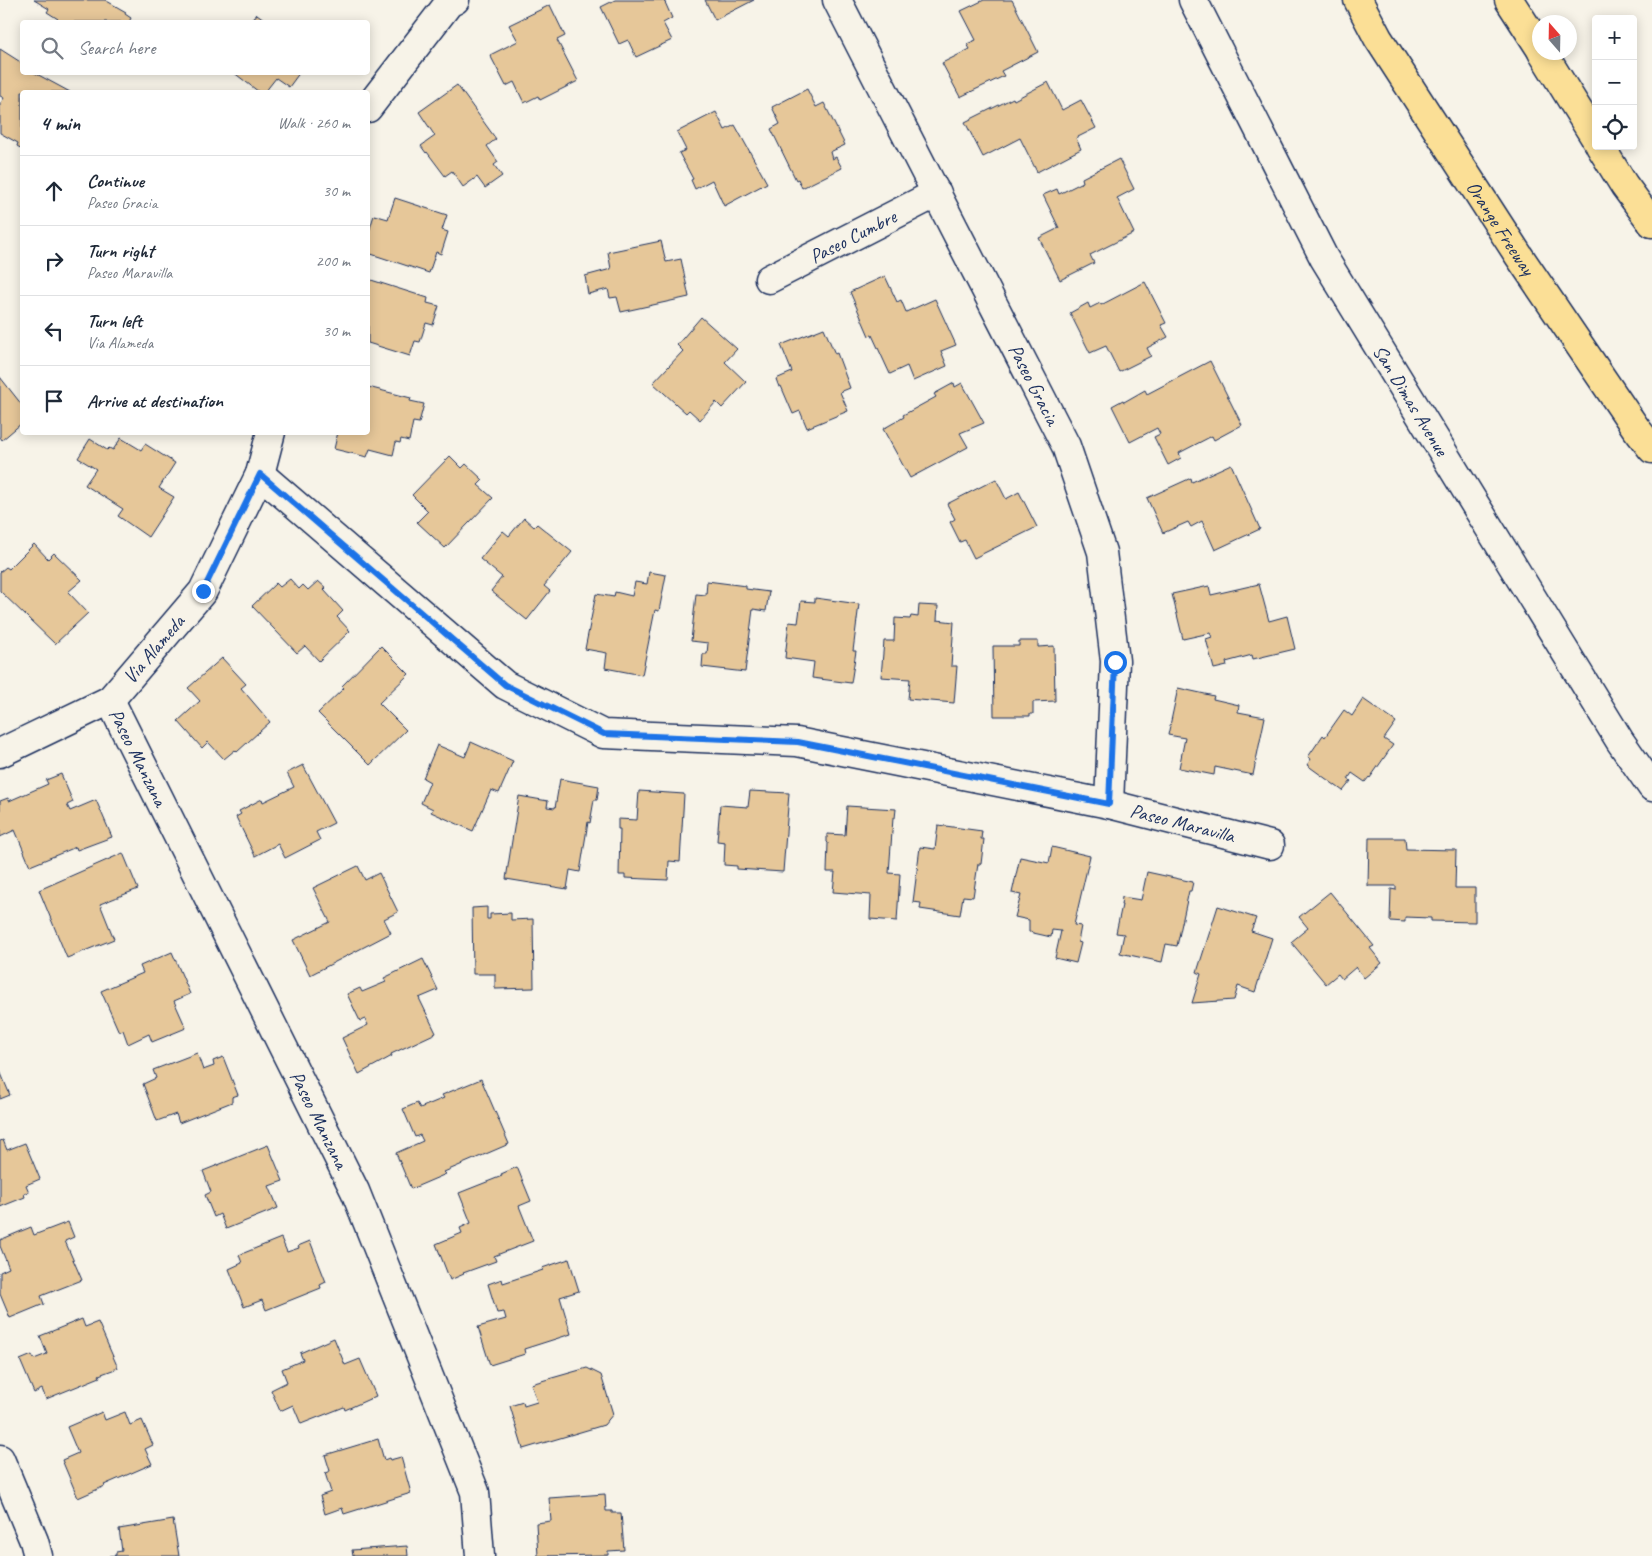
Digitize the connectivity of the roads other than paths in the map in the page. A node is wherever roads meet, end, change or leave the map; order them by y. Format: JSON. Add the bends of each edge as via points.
{"nodes":[{"id":1,"x":455,"y":0,"type":"edge"},
{"id":2,"x":837,"y":0,"type":"edge"},
{"id":3,"x":1193,"y":0,"type":"edge"},
{"id":4,"x":1358,"y":0,"type":"edge"},
{"id":5,"x":1510,"y":0,"type":"edge"},
{"id":6,"x":1532,"y":35,"type":"edge"},
{"id":7,"x":1547,"y":60,"type":"edge"},
{"id":8,"x":370,"y":105,"type":"edge"},
{"id":9,"x":1592,"y":133,"type":"edge"},
{"id":10,"x":1602,"y":150,"type":"edge"},
{"id":11,"x":937,"y":194,"type":"junction"},
{"id":12,"x":1652,"y":223,"type":"edge"},
{"id":13,"x":769,"y":279,"type":"dead end"},
{"id":14,"x":270,"y":435,"type":"edge"},
{"id":15,"x":1652,"y":449,"type":"edge"},
{"id":16,"x":260,"y":474,"type":"junction"},
{"id":17,"x":110,"y":700,"type":"junction"},
{"id":18,"x":0,"y":753,"type":"edge"},
{"id":19,"x":1652,"y":787,"type":"edge"},
{"id":20,"x":1109,"y":804,"type":"junction"},
{"id":21,"x":1270,"y":845,"type":"dead end"},
{"id":22,"x":0,"y":1459,"type":"edge"},
{"id":23,"x":38,"y":1556,"type":"edge"},
{"id":24,"x":480,"y":1556,"type":"edge"}],
"edges":[{"from":1,"to":8,"type":"street","via":[[449,3]]},
{"from":2,"to":11,"type":"street","name":"Paseo Gracia"},
{"from":3,"to":19,"type":"street","name":"San Dimas Avenue","via":[[1324,258],[1620,741]]},
{"from":4,"to":15,"type":"highway","name":"Orange Freeway","via":[[1378,38],[1519,256]]},
{"from":5,"to":6,"type":"highway"},
{"from":7,"to":9,"type":"highway"},
{"from":10,"to":12,"type":"highway"},
{"from":11,"to":13,"type":"street","name":"Paseo Cumbre"},
{"from":11,"to":20,"type":"street","name":"Paseo Gracia","via":[[1066,446],[1102,552],[1115,662]]},
{"from":14,"to":16,"type":"street","name":"Via Alameda"},
{"from":16,"to":17,"type":"street","name":"Via Alameda","via":[[203,591]]},
{"from":16,"to":20,"type":"street","name":"Paseo Maravilla","via":[[505,685],[604,734],[798,742]]},
{"from":17,"to":18,"type":"street","name":"Via Alameda"},
{"from":17,"to":24,"type":"street","name":"Paseo Manzana","via":[[355,1191],[475,1492]]},
{"from":20,"to":21,"type":"street","name":"Paseo Maravilla"},
{"from":22,"to":23,"type":"street"}]}
